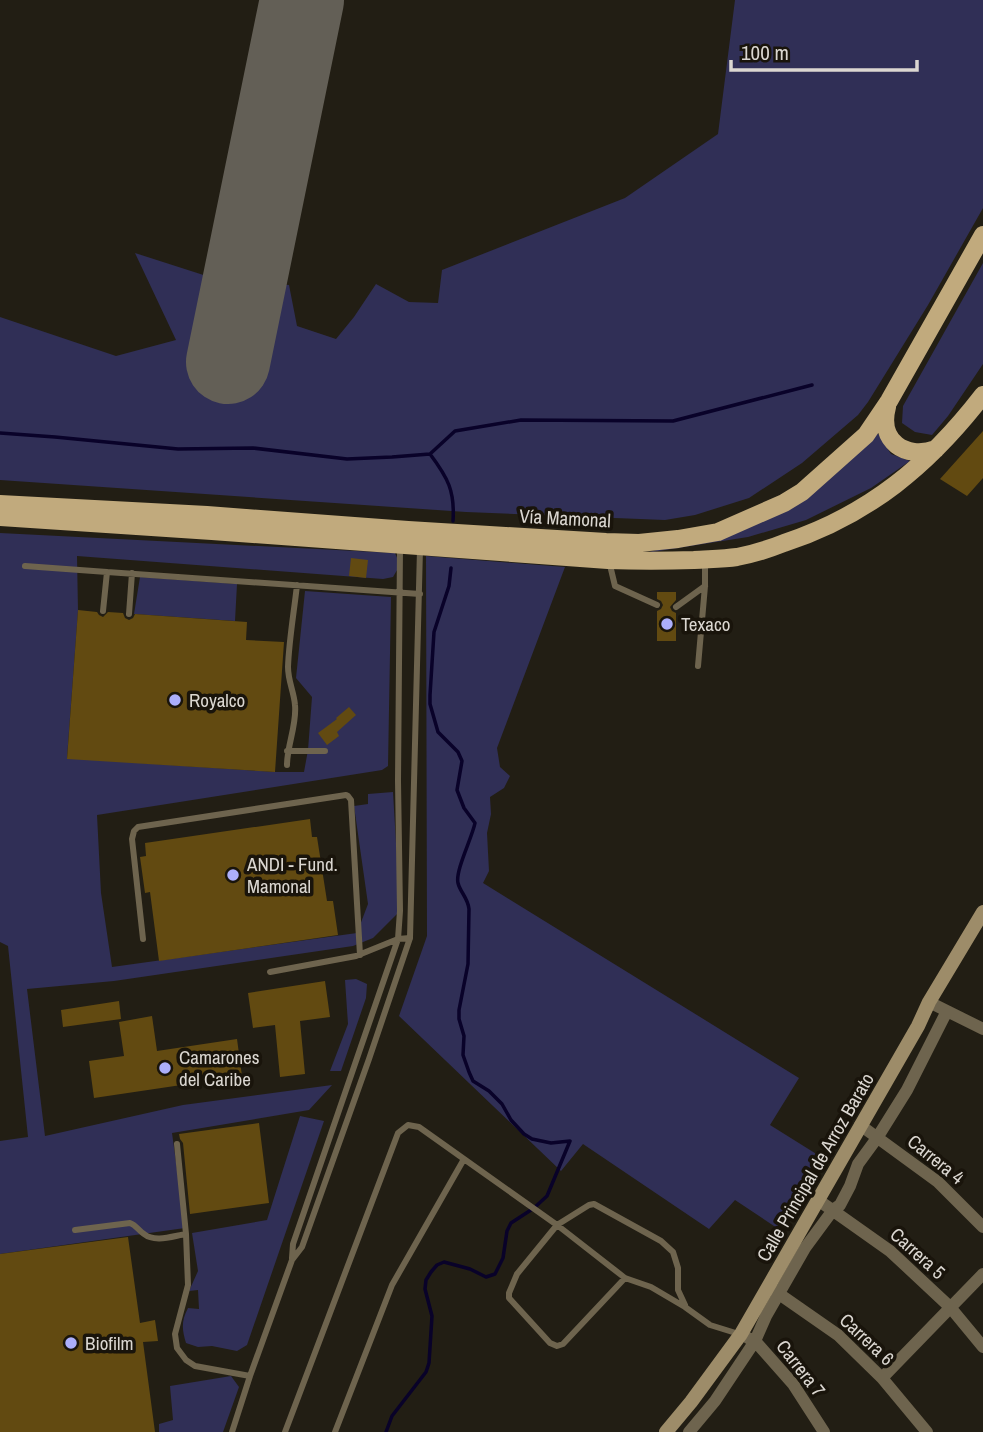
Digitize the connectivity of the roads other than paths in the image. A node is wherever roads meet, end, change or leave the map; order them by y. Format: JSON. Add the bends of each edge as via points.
{"nodes":[{"id":1,"x":981,"y":241,"type":"edge"},
{"id":2,"x":983,"y":395,"type":"edge"},
{"id":3,"x":889,"y":401,"type":"junction"},
{"id":4,"x":936,"y":449,"type":"junction"},
{"id":5,"x":0,"y":504,"type":"edge"},
{"id":6,"x":0,"y":517,"type":"edge"},
{"id":7,"x":400,"y":546,"type":"junction"},
{"id":8,"x":420,"y":547,"type":"junction"},
{"id":9,"x":705,"y":559,"type":"junction"},
{"id":10,"x":608,"y":560,"type":"junction"},
{"id":11,"x":25,"y":566,"type":"dead end"},
{"id":12,"x":107,"y":572,"type":"junction"},
{"id":13,"x":132,"y":573,"type":"junction"},
{"id":14,"x":297,"y":585,"type":"junction"},
{"id":15,"x":705,"y":586,"type":"junction"},
{"id":16,"x":401,"y":593,"type":"junction"},
{"id":17,"x":420,"y":594,"type":"junction"},
{"id":18,"x":657,"y":605,"type":"dead end"},
{"id":19,"x":676,"y":607,"type":"dead end"},
{"id":20,"x":103,"y":611,"type":"dead end"},
{"id":21,"x":129,"y":614,"type":"dead end"},
{"id":22,"x":698,"y":666,"type":"dead end"},
{"id":23,"x":287,"y":751,"type":"junction"},
{"id":24,"x":326,"y":751,"type":"dead end"},
{"id":25,"x":287,"y":765,"type":"dead end"},
{"id":26,"x":415,"y":779,"type":"junction"},
{"id":27,"x":398,"y":781,"type":"junction"},
{"id":28,"x":983,"y":912,"type":"edge"},
{"id":29,"x":410,"y":938,"type":"junction"},
{"id":30,"x":143,"y":939,"type":"dead end"},
{"id":31,"x":398,"y":939,"type":"junction"},
{"id":32,"x":360,"y":954,"type":"junction"},
{"id":33,"x":270,"y":972,"type":"dead end"},
{"id":34,"x":929,"y":1002,"type":"junction"},
{"id":35,"x":947,"y":1011,"type":"junction"},
{"id":36,"x":983,"y":1029,"type":"edge"},
{"id":37,"x":358,"y":1055,"type":"junction"},
{"id":38,"x":369,"y":1059,"type":"junction"},
{"id":39,"x":860,"y":1125,"type":"junction"},
{"id":40,"x":877,"y":1138,"type":"junction"},
{"id":41,"x":177,"y":1144,"type":"dead end"},
{"id":42,"x":464,"y":1159,"type":"junction"},
{"id":43,"x":818,"y":1200,"type":"junction"},
{"id":44,"x":983,"y":1208,"type":"edge"},
{"id":45,"x":833,"y":1210,"type":"junction"},
{"id":46,"x":979,"y":1223,"type":"edge"},
{"id":47,"x":557,"y":1225,"type":"junction"},
{"id":48,"x":75,"y":1230,"type":"dead end"},
{"id":49,"x":187,"y":1234,"type":"junction"},
{"id":50,"x":292,"y":1260,"type":"junction"},
{"id":51,"x":983,"y":1274,"type":"edge"},
{"id":52,"x":625,"y":1278,"type":"junction"},
{"id":53,"x":774,"y":1290,"type":"junction"},
{"id":54,"x":685,"y":1307,"type":"junction"},
{"id":55,"x":950,"y":1307,"type":"junction"},
{"id":56,"x":741,"y":1334,"type":"junction"},
{"id":57,"x":755,"y":1341,"type":"junction"},
{"id":58,"x":983,"y":1347,"type":"edge"},
{"id":59,"x":250,"y":1376,"type":"junction"},
{"id":60,"x":882,"y":1378,"type":"junction"},
{"id":61,"x":232,"y":1432,"type":"edge"},
{"id":62,"x":285,"y":1432,"type":"edge"},
{"id":63,"x":335,"y":1432,"type":"edge"},
{"id":64,"x":666,"y":1432,"type":"edge"},
{"id":65,"x":689,"y":1432,"type":"edge"},
{"id":66,"x":824,"y":1432,"type":"edge"},
{"id":67,"x":927,"y":1432,"type":"edge"}],
"edges":[{"from":1,"to":3,"type":"main road","name":"Vía Mamonal"},
{"from":2,"to":4,"type":"main road","name":"Vía Mamonal"},
{"from":3,"to":4,"type":"main road","via":[[885,423],[894,443],[914,453]]},
{"from":3,"to":5,"type":"main road","name":"Vía Mamonal","via":[[866,435],[802,492],[718,531],[678,539],[592,542]]},
{"from":4,"to":9,"type":"main road","name":"Vía Mamonal","via":[[891,488],[827,527],[768,549]]},
{"from":6,"to":7,"type":"main road","name":"Vía Mamonal"},
{"from":7,"to":8,"type":"main road","name":"Vía Mamonal"},
{"from":7,"to":16,"type":"lane"},
{"from":8,"to":10,"type":"main road","name":"Vía Mamonal"},
{"from":8,"to":17,"type":"lane"},
{"from":9,"to":10,"type":"main road","name":"Vía Mamonal"},
{"from":9,"to":15,"type":"lane"},
{"from":10,"to":18,"type":"lane","via":[[615,586]]},
{"from":11,"to":12,"type":"lane"},
{"from":12,"to":13,"type":"lane"},
{"from":12,"to":20,"type":"lane"},
{"from":13,"to":14,"type":"lane"},
{"from":13,"to":21,"type":"lane"},
{"from":14,"to":16,"type":"lane"},
{"from":14,"to":23,"type":"lane","via":[[288,668],[295,722]]},
{"from":15,"to":19,"type":"lane"},
{"from":15,"to":22,"type":"lane"},
{"from":16,"to":17,"type":"lane"},
{"from":16,"to":27,"type":"lane"},
{"from":17,"to":26,"type":"lane"},
{"from":23,"to":24,"type":"lane"},
{"from":23,"to":25,"type":"lane"},
{"from":26,"to":27,"type":"lane"},
{"from":26,"to":29,"type":"lane"},
{"from":27,"to":31,"type":"lane"},
{"from":28,"to":34,"type":"street","name":"Calle Principal de Arroz Barato"},
{"from":29,"to":31,"type":"lane"},
{"from":29,"to":38,"type":"lane"},
{"from":30,"to":32,"type":"lane","via":[[132,839],[138,827],[346,795],[351,800]]},
{"from":31,"to":32,"type":"lane"},
{"from":31,"to":37,"type":"lane"},
{"from":32,"to":33,"type":"lane"},
{"from":34,"to":35,"type":"street"},
{"from":34,"to":39,"type":"street","name":"Calle Principal de Arroz Barato"},
{"from":35,"to":36,"type":"street"},
{"from":35,"to":40,"type":"street"},
{"from":37,"to":38,"type":"lane"},
{"from":37,"to":50,"type":"lane","via":[[293,1244]]},
{"from":38,"to":50,"type":"lane","via":[[302,1247]]},
{"from":39,"to":40,"type":"street","name":"Carrera 4"},
{"from":39,"to":43,"type":"street","name":"Calle Principal de Arroz Barato"},
{"from":40,"to":45,"type":"street"},
{"from":40,"to":46,"type":"street","name":"Carrera 4","via":[[938,1182]]},
{"from":41,"to":49,"type":"lane"},
{"from":42,"to":47,"type":"lane"},
{"from":42,"to":62,"type":"lane","via":[[419,1127],[408,1125],[398,1133]]},
{"from":42,"to":63,"type":"lane","via":[[392,1284]]},
{"from":43,"to":45,"type":"street","name":"Carrera 5"},
{"from":43,"to":53,"type":"street","name":"Calle Principal de Arroz Barato"},
{"from":44,"to":46,"type":"street"},
{"from":45,"to":53,"type":"street"},
{"from":45,"to":55,"type":"street","name":"Carrera 5","via":[[890,1251]]},
{"from":47,"to":52,"type":"lane"},
{"from":47,"to":52,"type":"lane","via":[[517,1274],[509,1293],[550,1343],[563,1344]]},
{"from":47,"to":54,"type":"lane","via":[[594,1204],[662,1241],[673,1252]]},
{"from":48,"to":49,"type":"lane","via":[[130,1223],[156,1239]]},
{"from":49,"to":59,"type":"lane","via":[[188,1285],[175,1334],[177,1348],[195,1366]]},
{"from":50,"to":59,"type":"lane"},
{"from":51,"to":55,"type":"street"},
{"from":52,"to":54,"type":"lane"},
{"from":53,"to":56,"type":"street","name":"Calle Principal de Arroz Barato"},
{"from":53,"to":57,"type":"street"},
{"from":53,"to":60,"type":"street","name":"Carrera 6","via":[[838,1335]]},
{"from":54,"to":56,"type":"lane","via":[[710,1325]]},
{"from":55,"to":58,"type":"street","name":"Carrera 5"},
{"from":55,"to":60,"type":"street"},
{"from":56,"to":57,"type":"street","name":"Carrera 7"},
{"from":56,"to":64,"type":"street","name":"Calle Principal de Arroz Barato"},
{"from":57,"to":65,"type":"street"},
{"from":57,"to":66,"type":"street","name":"Carrera 7","via":[[793,1384]]},
{"from":59,"to":61,"type":"lane"},
{"from":60,"to":67,"type":"street","name":"Carrera 6"}]}
